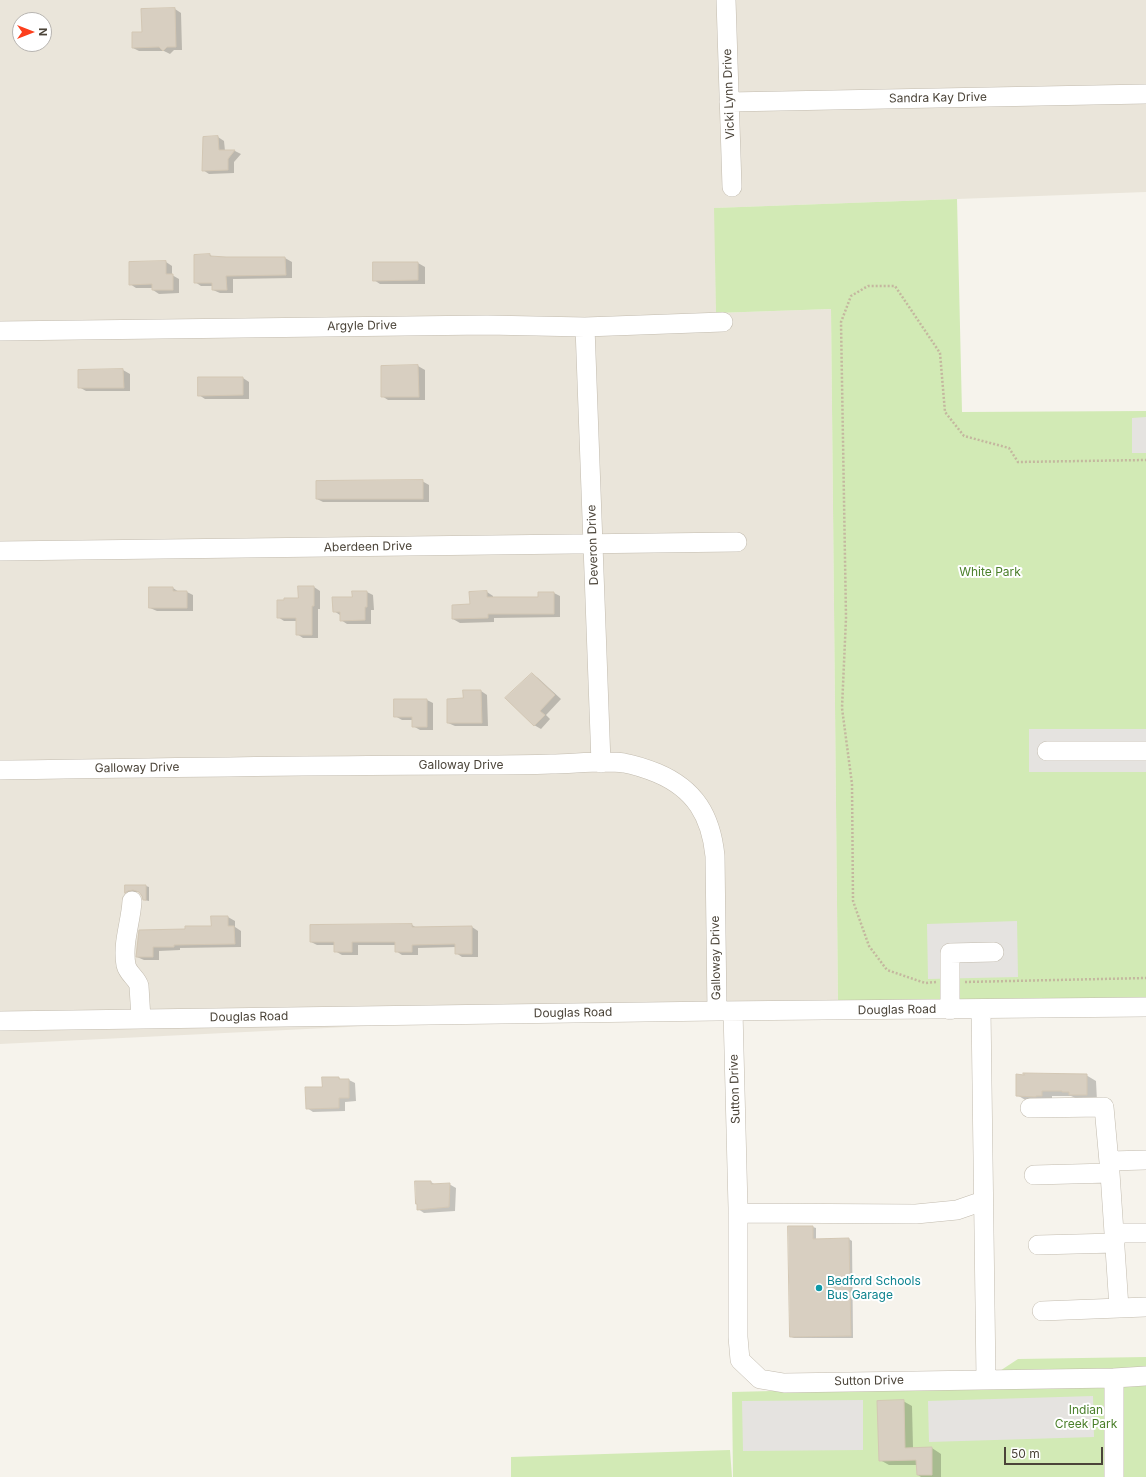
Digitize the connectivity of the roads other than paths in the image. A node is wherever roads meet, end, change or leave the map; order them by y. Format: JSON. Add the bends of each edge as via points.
{"nodes":[{"id":1,"x":726,"y":0,"type":"edge"},
{"id":2,"x":1146,"y":94,"type":"edge"},
{"id":3,"x":730,"y":102,"type":"junction"},
{"id":4,"x":732,"y":187,"type":"dead end"},
{"id":5,"x":723,"y":322,"type":"dead end"},
{"id":6,"x":585,"y":327,"type":"junction"},
{"id":7,"x":0,"y":331,"type":"edge"},
{"id":8,"x":737,"y":542,"type":"dead end"},
{"id":9,"x":593,"y":544,"type":"junction"},
{"id":10,"x":0,"y":551,"type":"edge"},
{"id":11,"x":1047,"y":751,"type":"dead end"},
{"id":12,"x":1146,"y":751,"type":"edge"},
{"id":13,"x":601,"y":763,"type":"junction"},
{"id":14,"x":0,"y":770,"type":"edge"},
{"id":15,"x":132,"y":900,"type":"dead end"},
{"id":16,"x":994,"y":952,"type":"dead end"},
{"id":17,"x":1146,"y":1007,"type":"edge"},
{"id":18,"x":950,"y":1010,"type":"junction"},
{"id":19,"x":981,"y":1010,"type":"junction"},
{"id":20,"x":725,"y":1011,"type":"junction"},
{"id":21,"x":141,"y":1019,"type":"junction"},
{"id":22,"x":0,"y":1021,"type":"edge"},
{"id":23,"x":1030,"y":1108,"type":"dead end"},
{"id":24,"x":1146,"y":1160,"type":"edge"},
{"id":25,"x":1110,"y":1167,"type":"junction"},
{"id":26,"x":1034,"y":1175,"type":"dead end"},
{"id":27,"x":983,"y":1201,"type":"junction"},
{"id":28,"x":738,"y":1213,"type":"junction"},
{"id":29,"x":1146,"y":1233,"type":"edge"},
{"id":30,"x":1115,"y":1238,"type":"junction"},
{"id":31,"x":1038,"y":1245,"type":"dead end"},
{"id":32,"x":1146,"y":1307,"type":"edge"},
{"id":33,"x":1119,"y":1308,"type":"junction"},
{"id":34,"x":1042,"y":1311,"type":"dead end"},
{"id":35,"x":1146,"y":1376,"type":"edge"},
{"id":36,"x":1114,"y":1378,"type":"junction"},
{"id":37,"x":986,"y":1379,"type":"junction"},
{"id":38,"x":1114,"y":1477,"type":"edge"}],
"edges":[{"from":1,"to":3,"type":"street","name":"Vicki Lynn Drive"},
{"from":2,"to":3,"type":"street","name":"Sandra Kay Drive"},
{"from":3,"to":4,"type":"street","name":"Vicki Lynn Drive"},
{"from":5,"to":6,"type":"street","name":"Argyle Drive"},
{"from":6,"to":7,"type":"street","name":"Argyle Drive","via":[[487,325]]},
{"from":6,"to":9,"type":"street","name":"Deveron Drive"},
{"from":8,"to":9,"type":"street","name":"Aberdeen Drive"},
{"from":9,"to":10,"type":"street","name":"Aberdeen Drive"},
{"from":9,"to":13,"type":"street","name":"Deveron Drive"},
{"from":11,"to":12,"type":"street"},
{"from":13,"to":14,"type":"street","name":"Galloway Drive"},
{"from":13,"to":20,"type":"street","name":"Galloway Drive","via":[[625,763],[657,773],[686,789],[705,816],[713,838],[715,856]]},
{"from":15,"to":21,"type":"street","via":[[125,955],[129,972],[138,983]]},
{"from":16,"to":18,"type":"street","via":[[950,953]]},
{"from":17,"to":19,"type":"street","name":"Douglas Road"},
{"from":18,"to":19,"type":"street","name":"Douglas Road"},
{"from":18,"to":20,"type":"street","name":"Douglas Road"},
{"from":19,"to":27,"type":"street"},
{"from":20,"to":21,"type":"street","name":"Douglas Road"},
{"from":20,"to":28,"type":"street","name":"Sutton Drive"},
{"from":21,"to":22,"type":"street","name":"Douglas Road"},
{"from":23,"to":25,"type":"street","via":[[1104,1107]]},
{"from":24,"to":25,"type":"street"},
{"from":25,"to":26,"type":"street"},
{"from":25,"to":30,"type":"street"},
{"from":27,"to":28,"type":"street","via":[[957,1210],[916,1214]]},
{"from":27,"to":37,"type":"street"},
{"from":28,"to":37,"type":"street","name":"Sutton Drive","via":[[740,1360],[760,1379],[784,1383]]},
{"from":29,"to":30,"type":"street"},
{"from":30,"to":31,"type":"street"},
{"from":30,"to":33,"type":"street"},
{"from":32,"to":33,"type":"street"},
{"from":33,"to":34,"type":"street"},
{"from":35,"to":36,"type":"street","name":"Sutton Drive"},
{"from":36,"to":37,"type":"street","name":"Sutton Drive"},
{"from":36,"to":38,"type":"street"}]}
